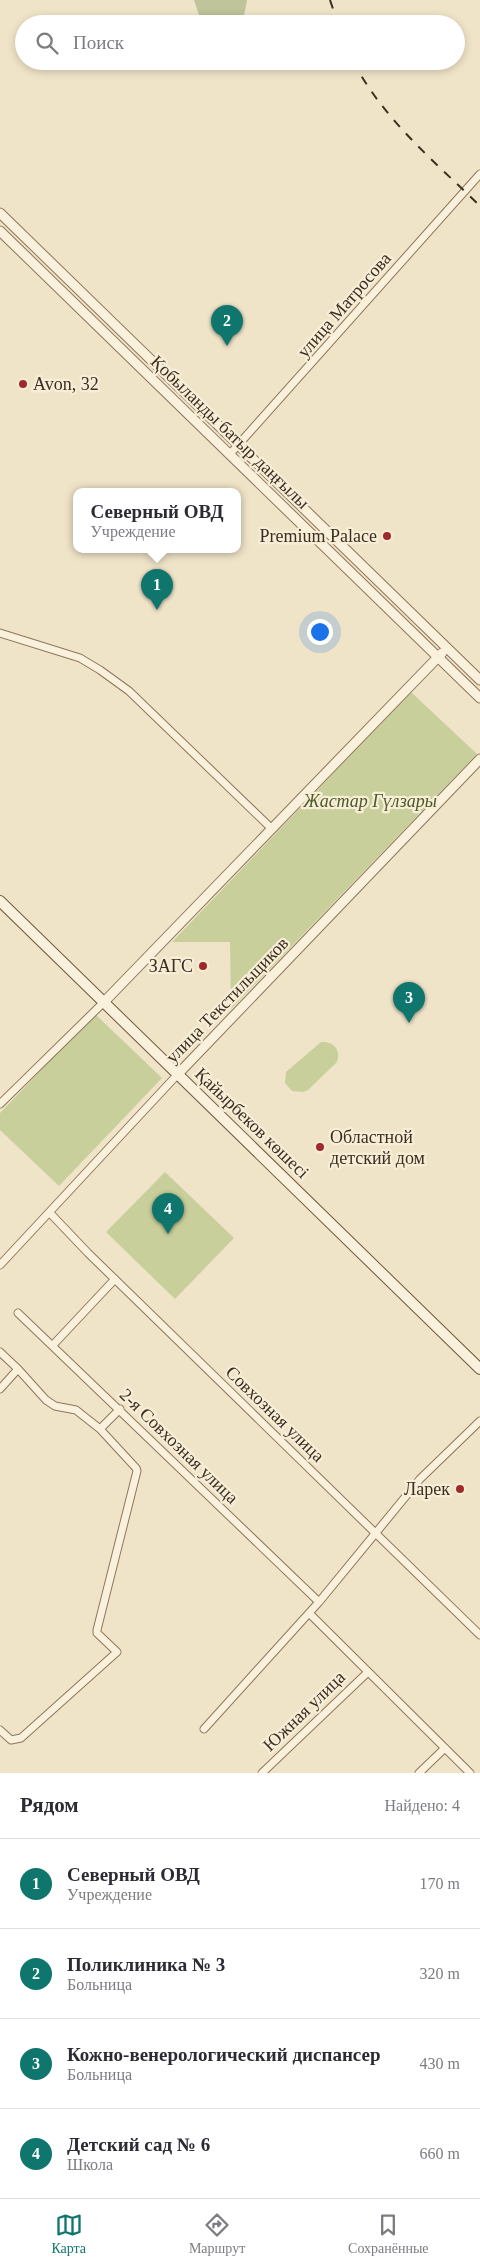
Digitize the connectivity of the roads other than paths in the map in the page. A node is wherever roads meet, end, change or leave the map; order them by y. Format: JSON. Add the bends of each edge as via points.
{"nodes":[{"id":1,"x":480,"y":174,"type":"edge"},
{"id":2,"x":0,"y":213,"type":"edge"},
{"id":3,"x":0,"y":231,"type":"edge"},
{"id":4,"x":239,"y":445,"type":"junction"},
{"id":5,"x":230,"y":454,"type":"junction"},
{"id":6,"x":0,"y":633,"type":"edge"},
{"id":7,"x":447,"y":648,"type":"junction"},
{"id":8,"x":438,"y":657,"type":"junction"},
{"id":9,"x":480,"y":680,"type":"edge"},
{"id":10,"x":480,"y":698,"type":"edge"},
{"id":11,"x":480,"y":759,"type":"edge"},
{"id":12,"x":271,"y":828,"type":"junction"},
{"id":13,"x":0,"y":901,"type":"edge"},
{"id":14,"x":104,"y":1002,"type":"junction"},
{"id":15,"x":178,"y":1074,"type":"junction"},
{"id":16,"x":0,"y":1104,"type":"edge"},
{"id":17,"x":50,"y":1213,"type":"junction"},
{"id":18,"x":0,"y":1265,"type":"edge"},
{"id":19,"x":115,"y":1279,"type":"junction"},
{"id":20,"x":18,"y":1312,"type":"dead end"},
{"id":21,"x":53,"y":1344,"type":"junction"},
{"id":22,"x":0,"y":1352,"type":"edge"},
{"id":23,"x":18,"y":1369,"type":"junction"},
{"id":24,"x":480,"y":1369,"type":"edge"},
{"id":25,"x":0,"y":1389,"type":"edge"},
{"id":26,"x":120,"y":1410,"type":"junction"},
{"id":27,"x":480,"y":1421,"type":"edge"},
{"id":28,"x":100,"y":1429,"type":"junction"},
{"id":29,"x":375,"y":1532,"type":"junction"},
{"id":30,"x":319,"y":1602,"type":"junction"},
{"id":31,"x":309,"y":1614,"type":"junction"},
{"id":32,"x":480,"y":1635,"type":"edge"},
{"id":33,"x":368,"y":1672,"type":"junction"},
{"id":34,"x":204,"y":1729,"type":"dead end"},
{"id":35,"x":0,"y":1730,"type":"edge"},
{"id":36,"x":445,"y":1748,"type":"junction"},
{"id":37,"x":262,"y":1773,"type":"edge"},
{"id":38,"x":419,"y":1773,"type":"edge"},
{"id":39,"x":470,"y":1773,"type":"edge"}],
"edges":[{"from":1,"to":4,"type":"street","name":"улица Матросова"},
{"from":2,"to":4,"type":"street","name":"Қобыланды батыр даңғылы"},
{"from":3,"to":5,"type":"street","name":"Қобыланды батыр даңғылы"},
{"from":4,"to":5,"type":"street","name":"улица Матросова"},
{"from":4,"to":7,"type":"street","name":"Қобыланды батыр даңғылы"},
{"from":5,"to":8,"type":"street","name":"Қобыланды батыр даңғылы"},
{"from":6,"to":12,"type":"street","via":[[80,658],[100,670],[129,691]]},
{"from":7,"to":8,"type":"street"},
{"from":7,"to":9,"type":"street","name":"Қобыланды батыр даңғылы"},
{"from":8,"to":10,"type":"street","name":"Қобыланды батыр даңғылы"},
{"from":8,"to":12,"type":"street"},
{"from":11,"to":15,"type":"street","name":"улица Текстильщиков"},
{"from":12,"to":14,"type":"street"},
{"from":13,"to":14,"type":"main road","name":"Қайырбеков көшесі"},
{"from":14,"to":15,"type":"main road","name":"Қайырбеков көшесі"},
{"from":14,"to":16,"type":"street"},
{"from":15,"to":17,"type":"street","name":"улица Текстильщиков"},
{"from":15,"to":24,"type":"main road","name":"Қайырбеков көшесі"},
{"from":17,"to":18,"type":"street","name":"улица Текстильщиков"},
{"from":17,"to":19,"type":"street","name":"Совхозная улица"},
{"from":19,"to":21,"type":"street"},
{"from":19,"to":29,"type":"street","name":"Совхозная улица"},
{"from":20,"to":21,"type":"street","name":"2-я Совхозная улица"},
{"from":21,"to":26,"type":"street","name":"2-я Совхозная улица"},
{"from":22,"to":23,"type":"street"},
{"from":23,"to":25,"type":"street"},
{"from":23,"to":28,"type":"street","via":[[46,1400],[55,1406],[76,1410]]},
{"from":26,"to":28,"type":"street"},
{"from":26,"to":30,"type":"street","name":"2-я Совхозная улица"},
{"from":27,"to":29,"type":"street","via":[[420,1479]]},
{"from":28,"to":35,"type":"street","via":[[137,1472],[97,1630],[117,1652],[21,1738],[11,1740]]},
{"from":29,"to":30,"type":"street"},
{"from":29,"to":32,"type":"street","name":"Совхозная улица"},
{"from":30,"to":31,"type":"street"},
{"from":31,"to":33,"type":"street"},
{"from":31,"to":34,"type":"street"},
{"from":33,"to":36,"type":"street"},
{"from":33,"to":37,"type":"street","name":"Южная улица"},
{"from":36,"to":38,"type":"street"},
{"from":36,"to":39,"type":"street"}]}
